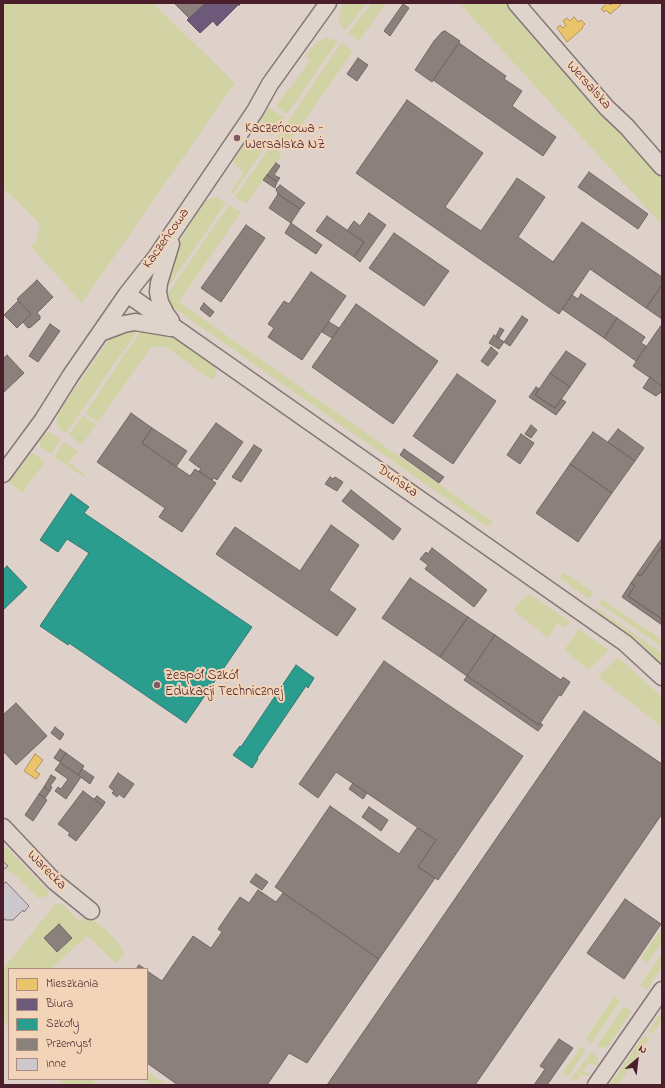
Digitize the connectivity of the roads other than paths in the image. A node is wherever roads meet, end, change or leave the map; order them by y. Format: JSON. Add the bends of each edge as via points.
{"nodes":[{"id":1,"x":328,"y":3,"type":"edge"},
{"id":2,"x":516,"y":3,"type":"edge"},
{"id":3,"x":662,"y":167,"type":"edge"},
{"id":4,"x":176,"y":227,"type":"junction"},
{"id":5,"x":127,"y":294,"type":"junction"},
{"id":6,"x":179,"y":330,"type":"junction"},
{"id":7,"x":100,"y":333,"type":"junction"},
{"id":8,"x":3,"y":474,"type":"edge"},
{"id":9,"x":662,"y":677,"type":"edge"},
{"id":10,"x":3,"y":827,"type":"edge"},
{"id":11,"x":91,"y":911,"type":"dead end"},
{"id":12,"x":662,"y":990,"type":"edge"},
{"id":13,"x":596,"y":1085,"type":"edge"}],
"edges":[{"from":1,"to":4,"type":"street","name":"Kaczeńcowa","via":[[270,84],[255,111]]},
{"from":2,"to":3,"type":"street","name":"Wersalska"},
{"from":4,"to":5,"type":"street","name":"Kaczeńcowa"},
{"from":4,"to":6,"type":"street","via":[[158,292],[166,314]]},
{"from":5,"to":6,"type":"street","name":"Duńska"},
{"from":5,"to":7,"type":"street","name":"Kaczeńcowa"},
{"from":6,"to":7,"type":"street","via":[[135,322]]},
{"from":6,"to":9,"type":"street","name":"Duńska","via":[[610,632]]},
{"from":7,"to":8,"type":"street","name":"Kaczeńcowa","via":[[42,421]]},
{"from":10,"to":11,"type":"street","name":"Warecka","via":[[54,881]]},
{"from":12,"to":13,"type":"street"}]}
